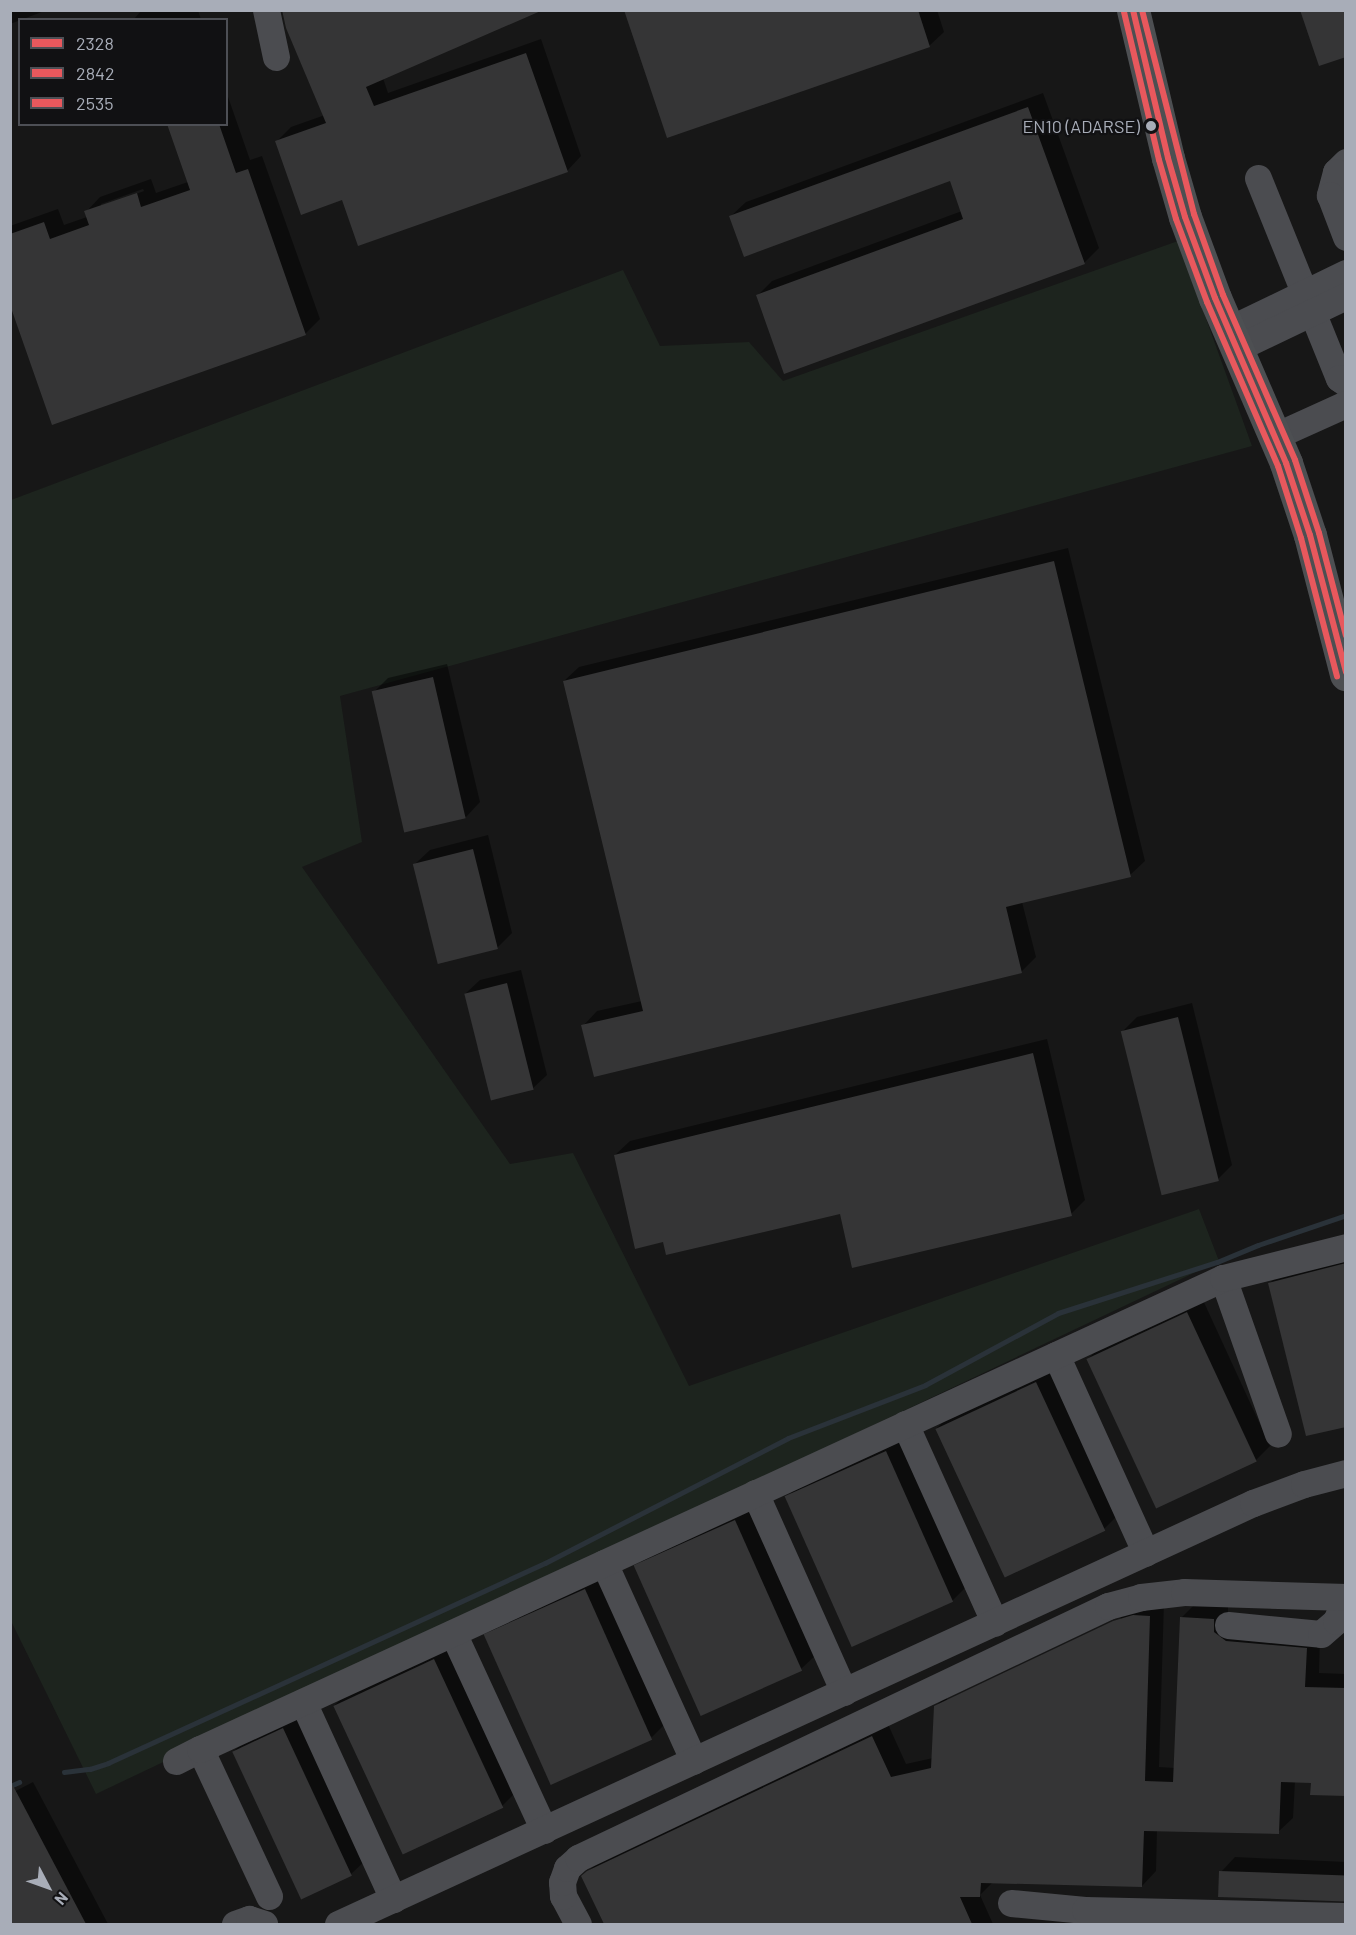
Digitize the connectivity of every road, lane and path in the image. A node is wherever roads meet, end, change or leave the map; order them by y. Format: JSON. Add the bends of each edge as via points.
{"nodes":[{"id":1,"x":266,"y":10,"type":"edge"},
{"id":2,"x":1133,"y":10,"type":"edge"},
{"id":3,"x":276,"y":57,"type":"dead end"},
{"id":4,"x":1346,"y":162,"type":"edge"},
{"id":5,"x":1258,"y":178,"type":"dead end"},
{"id":6,"x":1346,"y":237,"type":"edge"},
{"id":7,"x":1346,"y":273,"type":"edge"},
{"id":8,"x":1346,"y":296,"type":"edge"},
{"id":9,"x":1310,"y":301,"type":"junction"},
{"id":10,"x":1233,"y":339,"type":"junction"},
{"id":11,"x":1346,"y":383,"type":"edge"},
{"id":12,"x":1346,"y":404,"type":"edge"},
{"id":13,"x":1275,"y":436,"type":"junction"},
{"id":14,"x":1346,"y":674,"type":"edge"},
{"id":15,"x":1346,"y":1247,"type":"edge"},
{"id":16,"x":1222,"y":1278,"type":"junction"},
{"id":17,"x":1056,"y":1355,"type":"junction"},
{"id":18,"x":905,"y":1424,"type":"junction"},
{"id":19,"x":1278,"y":1434,"type":"dead end"},
{"id":20,"x":1346,"y":1473,"type":"edge"},
{"id":21,"x":755,"y":1493,"type":"junction"},
{"id":22,"x":1146,"y":1553,"type":"junction"},
{"id":23,"x":604,"y":1563,"type":"junction"},
{"id":24,"x":1346,"y":1597,"type":"edge"},
{"id":25,"x":995,"y":1623,"type":"junction"},
{"id":26,"x":1228,"y":1625,"type":"dead end"},
{"id":27,"x":453,"y":1633,"type":"junction"},
{"id":28,"x":844,"y":1692,"type":"junction"},
{"id":29,"x":303,"y":1702,"type":"junction"},
{"id":30,"x":200,"y":1749,"type":"junction"},
{"id":31,"x":176,"y":1761,"type":"dead end"},
{"id":32,"x":694,"y":1761,"type":"junction"},
{"id":33,"x":544,"y":1830,"type":"junction"},
{"id":34,"x":270,"y":1896,"type":"dead end"},
{"id":35,"x":393,"y":1899,"type":"junction"},
{"id":36,"x":1011,"y":1903,"type":"dead end"},
{"id":37,"x":1346,"y":1916,"type":"edge"},
{"id":38,"x":1082,"y":1917,"type":"edge"},
{"id":39,"x":234,"y":1924,"type":"edge"},
{"id":40,"x":264,"y":1924,"type":"edge"},
{"id":41,"x":338,"y":1924,"type":"edge"},
{"id":42,"x":578,"y":1924,"type":"edge"}],
"edges":[{"from":1,"to":3,"type":"lane"},
{"from":2,"to":10,"type":"main road","via":[[1185,217]]},
{"from":4,"to":6,"type":"lane","via":[[1336,172],[1330,195]]},
{"from":5,"to":9,"type":"lane"},
{"from":7,"to":9,"type":"lane"},
{"from":8,"to":9,"type":"lane"},
{"from":9,"to":10,"type":"lane"},
{"from":9,"to":11,"type":"lane","via":[[1339,378]]},
{"from":10,"to":13,"type":"main road"},
{"from":12,"to":13,"type":"lane"},
{"from":13,"to":14,"type":"main road","via":[[1310,535]]},
{"from":15,"to":16,"type":"lane"},
{"from":16,"to":17,"type":"lane"},
{"from":16,"to":19,"type":"lane"},
{"from":17,"to":18,"type":"lane"},
{"from":17,"to":22,"type":"lane"},
{"from":18,"to":21,"type":"lane"},
{"from":18,"to":25,"type":"lane"},
{"from":20,"to":22,"type":"lane","via":[[1272,1496]]},
{"from":21,"to":23,"type":"lane"},
{"from":21,"to":28,"type":"lane"},
{"from":22,"to":25,"type":"lane"},
{"from":23,"to":27,"type":"lane"},
{"from":23,"to":32,"type":"lane"},
{"from":24,"to":26,"type":"lane","via":[[1336,1621],[1321,1634]]},
{"from":24,"to":42,"type":"lane","via":[[1184,1592],[1108,1606],[578,1858],[567,1868],[562,1882],[563,1896]]},
{"from":25,"to":28,"type":"lane"},
{"from":27,"to":29,"type":"lane"},
{"from":27,"to":33,"type":"lane"},
{"from":28,"to":32,"type":"lane"},
{"from":29,"to":30,"type":"lane"},
{"from":29,"to":35,"type":"lane"},
{"from":30,"to":31,"type":"lane"},
{"from":30,"to":34,"type":"lane"},
{"from":32,"to":33,"type":"lane"},
{"from":33,"to":35,"type":"lane"},
{"from":35,"to":41,"type":"lane"},
{"from":36,"to":38,"type":"lane"},
{"from":37,"to":38,"type":"lane"},
{"from":39,"to":40,"type":"lane","via":[[249,1919]]}]}
